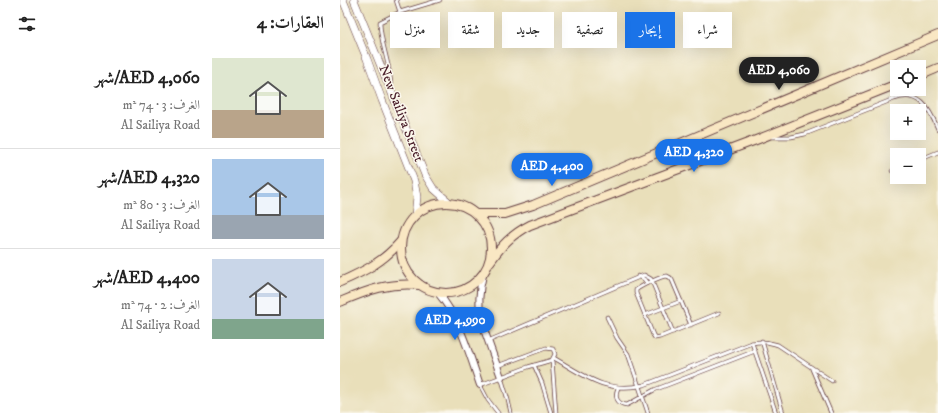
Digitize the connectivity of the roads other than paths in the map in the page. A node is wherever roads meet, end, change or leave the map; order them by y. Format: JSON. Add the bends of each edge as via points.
{"nodes":[{"id":1,"x":343,"y":0,"type":"edge"},
{"id":2,"x":354,"y":0,"type":"edge"},
{"id":3,"x":396,"y":0,"type":"edge"},
{"id":4,"x":440,"y":0,"type":"edge"},
{"id":5,"x":400,"y":12,"type":"joint"},
{"id":6,"x":390,"y":17,"type":"edge"},
{"id":7,"x":938,"y":35,"type":"edge"},
{"id":8,"x":938,"y":68,"type":"edge"},
{"id":9,"x":926,"y":73,"type":"edge"},
{"id":10,"x":890,"y":87,"type":"edge"},
{"id":11,"x":392,"y":95,"type":"junction"},
{"id":12,"x":938,"y":129,"type":"edge"},
{"id":13,"x":766,"y":136,"type":"junction"},
{"id":14,"x":938,"y":152,"type":"edge"},
{"id":15,"x":926,"y":157,"type":"edge"},
{"id":16,"x":450,"y":203,"type":"junction"},
{"id":17,"x":476,"y":214,"type":"junction"},
{"id":18,"x":415,"y":215,"type":"junction"},
{"id":19,"x":401,"y":241,"type":"junction"},
{"id":20,"x":490,"y":262,"type":"junction"},
{"id":21,"x":483,"y":274,"type":"junction"},
{"id":22,"x":638,"y":276,"type":"junction"},
{"id":23,"x":340,"y":282,"type":"edge"},
{"id":24,"x":652,"y":282,"type":"junction"},
{"id":25,"x":647,"y":283,"type":"junction"},
{"id":26,"x":421,"y":285,"type":"junction"},
{"id":27,"x":438,"y":293,"type":"junction"},
{"id":28,"x":681,"y":301,"type":"junction"},
{"id":29,"x":340,"y":302,"type":"edge"},
{"id":30,"x":663,"y":308,"type":"junction"},
{"id":31,"x":719,"y":313,"type":"dead end"},
{"id":32,"x":645,"y":315,"type":"junction"},
{"id":33,"x":607,"y":317,"type":"dead end"},
{"id":34,"x":691,"y":325,"type":"junction"},
{"id":35,"x":673,"y":332,"type":"junction"},
{"id":36,"x":488,"y":341,"type":"junction"},
{"id":37,"x":762,"y":341,"type":"junction"},
{"id":38,"x":752,"y":343,"type":"junction"},
{"id":39,"x":755,"y":351,"type":"junction"},
{"id":40,"x":553,"y":359,"type":"junction"},
{"id":41,"x":534,"y":365,"type":"junction"},
{"id":42,"x":497,"y":366,"type":"junction"},
{"id":43,"x":812,"y":368,"type":"junction"},
{"id":44,"x":501,"y":377,"type":"junction"},
{"id":45,"x":832,"y":381,"type":"dead end"},
{"id":46,"x":480,"y":385,"type":"junction"},
{"id":47,"x":639,"y":386,"type":"junction"},
{"id":48,"x":618,"y":388,"type":"junction"},
{"id":49,"x":642,"y":396,"type":"junction"},
{"id":50,"x":498,"y":413,"type":"edge"},
{"id":51,"x":511,"y":413,"type":"edge"},
{"id":52,"x":551,"y":413,"type":"edge"},
{"id":53,"x":556,"y":413,"type":"edge"},
{"id":54,"x":648,"y":413,"type":"edge"},
{"id":55,"x":776,"y":413,"type":"edge"},
{"id":56,"x":784,"y":413,"type":"edge"},
{"id":57,"x":831,"y":413,"type":"edge"}],
"edges":[{"from":1,"to":18,"type":"street","name":"New Sailiya Street","via":[[414,181],[417,197]]},
{"from":2,"to":11,"type":"street","name":"New Sailiya Street"},
{"from":3,"to":5,"type":"lane"},
{"from":4,"to":5,"type":"lane"},
{"from":6,"to":11,"type":"lane","via":[[380,22],[380,31],[391,74]]},
{"from":7,"to":17,"type":"main road","via":[[533,205],[506,214]]},
{"from":8,"to":9,"type":"main road"},
{"from":10,"to":13,"type":"main road"},
{"from":11,"to":16,"type":"street","name":"New Sailiya Street","via":[[425,175],[433,188]]},
{"from":12,"to":13,"type":"lane","via":[[924,103],[903,96],[805,134]]},
{"from":13,"to":20,"type":"main road","via":[[530,225],[503,244]]},
{"from":14,"to":15,"type":"lane"},
{"from":16,"to":17,"type":"main road","via":[[468,208]]},
{"from":16,"to":18,"type":"main road","via":[[428,207]]},
{"from":17,"to":20,"type":"main road","via":[[489,231],[492,252]]},
{"from":18,"to":19,"type":"main road"},
{"from":19,"to":23,"type":"main road","via":[[381,261]]},
{"from":19,"to":26,"type":"main road","via":[[405,266],[413,279]]},
{"from":20,"to":21,"type":"main road"},
{"from":21,"to":27,"type":"main road","via":[[468,288],[458,292]]},
{"from":21,"to":36,"type":"street","via":[[479,312]]},
{"from":22,"to":24,"type":"lane","via":[[646,275]]},
{"from":22,"to":25,"type":"lane"},
{"from":22,"to":36,"type":"lane"},
{"from":24,"to":25,"type":"lane"},
{"from":24,"to":28,"type":"lane","via":[[669,277]]},
{"from":24,"to":30,"type":"lane"},
{"from":25,"to":32,"type":"lane","via":[[636,291]]},
{"from":26,"to":27,"type":"main road"},
{"from":26,"to":29,"type":"main road","via":[[403,284],[373,288]]},
{"from":27,"to":46,"type":"street","via":[[455,318]]},
{"from":28,"to":30,"type":"lane"},
{"from":28,"to":34,"type":"lane"},
{"from":30,"to":32,"type":"lane"},
{"from":30,"to":35,"type":"lane"},
{"from":31,"to":34,"type":"lane"},
{"from":32,"to":35,"type":"lane","via":[[656,338]]},
{"from":33,"to":47,"type":"lane","via":[[628,354]]},
{"from":34,"to":35,"type":"lane"},
{"from":36,"to":42,"type":"street"},
{"from":37,"to":38,"type":"lane"},
{"from":37,"to":43,"type":"lane","via":[[778,345]]},
{"from":37,"to":56,"type":"lane"},
{"from":38,"to":39,"type":"lane"},
{"from":38,"to":47,"type":"lane"},
{"from":39,"to":49,"type":"lane"},
{"from":39,"to":55,"type":"lane"},
{"from":40,"to":41,"type":"lane"},
{"from":40,"to":42,"type":"lane","via":[[555,351],[549,347]]},
{"from":40,"to":48,"type":"lane","via":[[601,384]]},
{"from":40,"to":53,"type":"lane"},
{"from":41,"to":44,"type":"lane"},
{"from":41,"to":52,"type":"lane"},
{"from":42,"to":44,"type":"street"},
{"from":43,"to":45,"type":"lane"},
{"from":43,"to":57,"type":"lane"},
{"from":44,"to":46,"type":"lane"},
{"from":44,"to":51,"type":"lane"},
{"from":46,"to":50,"type":"lane"},
{"from":47,"to":48,"type":"lane"},
{"from":47,"to":49,"type":"lane"},
{"from":48,"to":49,"type":"lane","via":[[616,398],[622,404],[627,405]]},
{"from":49,"to":54,"type":"lane"}]}
